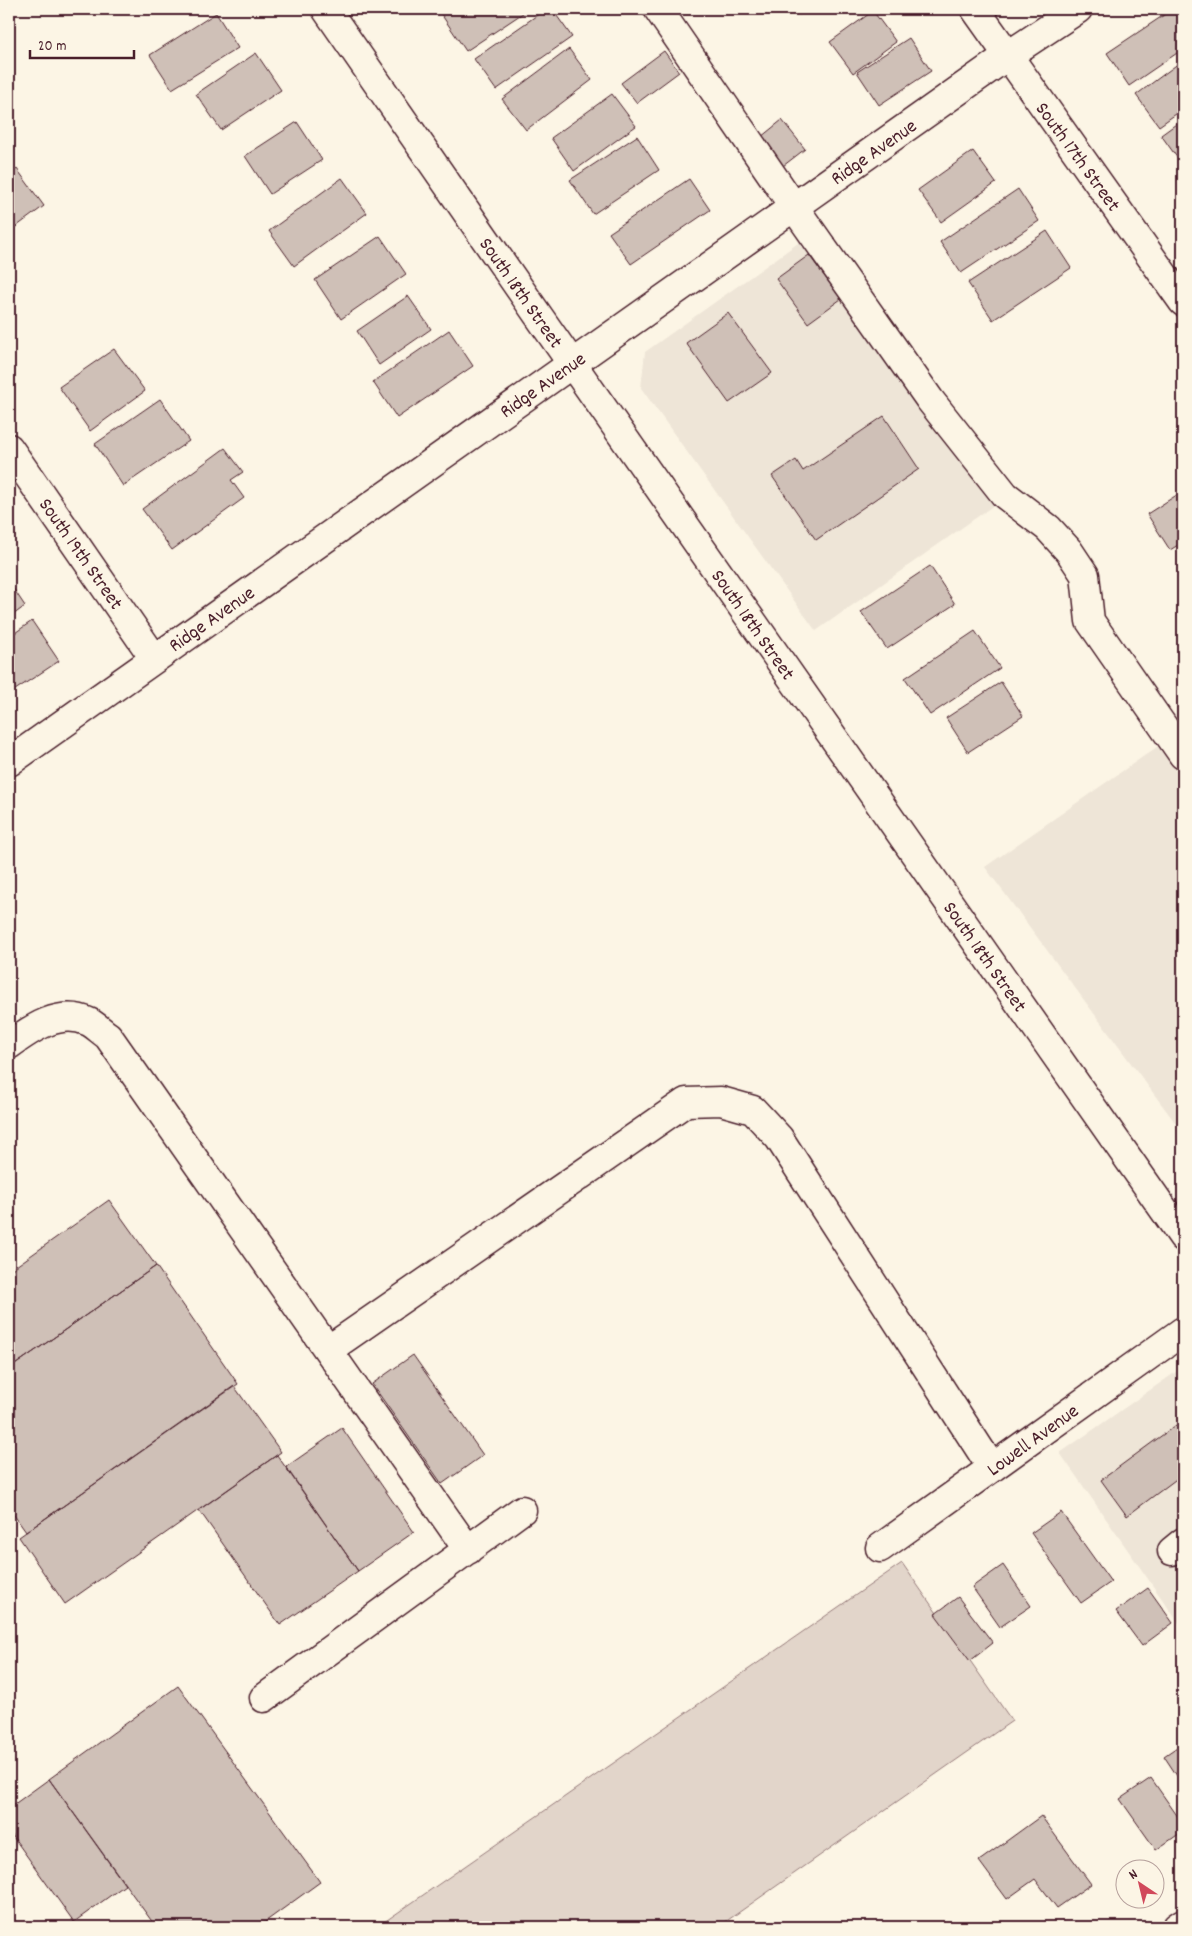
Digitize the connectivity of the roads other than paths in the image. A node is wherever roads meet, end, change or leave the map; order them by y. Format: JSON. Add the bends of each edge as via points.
{"nodes":[{"id":1,"x":326,"y":9,"type":"edge"},
{"id":2,"x":658,"y":9,"type":"edge"},
{"id":3,"x":974,"y":9,"type":"edge"},
{"id":4,"x":1078,"y":9,"type":"edge"},
{"id":5,"x":1007,"y":56,"type":"junction"},
{"id":6,"x":794,"y":207,"type":"junction"},
{"id":7,"x":1183,"y":302,"type":"edge"},
{"id":8,"x":571,"y":364,"type":"junction"},
{"id":9,"x":9,"y":448,"type":"edge"},
{"id":10,"x":154,"y":658,"type":"junction"},
{"id":11,"x":1183,"y":755,"type":"edge"},
{"id":12,"x":9,"y":762,"type":"edge"},
{"id":13,"x":9,"y":1045,"type":"edge"},
{"id":14,"x":1180,"y":1224,"type":"edge"},
{"id":15,"x":1183,"y":1330,"type":"edge"},
{"id":16,"x":328,"y":1350,"type":"junction"},
{"id":17,"x":992,"y":1468,"type":"junction"},
{"id":18,"x":522,"y":1510,"type":"dead end"},
{"id":19,"x":880,"y":1548,"type":"dead end"},
{"id":20,"x":468,"y":1550,"type":"junction"},
{"id":21,"x":264,"y":1698,"type":"dead end"},
{"id":22,"x":1183,"y":1923,"type":"edge"},
{"id":23,"x":1177,"y":1927,"type":"edge"}],
"edges":[{"from":1,"to":8,"type":"street","name":"South 18th Street"},
{"from":2,"to":6,"type":"street"},
{"from":3,"to":5,"type":"street","name":"South 17th Street"},
{"from":4,"to":5,"type":"street","name":"Ridge Avenue"},
{"from":5,"to":6,"type":"street","name":"Ridge Avenue"},
{"from":5,"to":7,"type":"street","name":"South 17th Street"},
{"from":6,"to":8,"type":"street","name":"Ridge Avenue"},
{"from":6,"to":11,"type":"street","via":[[930,400],[1005,495],[1048,528],[1069,551],[1085,575],[1090,621]]},
{"from":8,"to":10,"type":"street","name":"Ridge Avenue"},
{"from":8,"to":14,"type":"street","name":"South 18th Street"},
{"from":9,"to":10,"type":"street","name":"South 19th Street"},
{"from":10,"to":12,"type":"street","name":"Ridge Avenue"},
{"from":13,"to":16,"type":"street","via":[[36,1026],[67,1017],[88,1022],[108,1036]]},
{"from":15,"to":17,"type":"street","name":"Lowell Avenue"},
{"from":16,"to":17,"type":"street","via":[[686,1102],[721,1102],[753,1110],[779,1138]]},
{"from":16,"to":20,"type":"street"},
{"from":17,"to":19,"type":"street","name":"Lowell Avenue"},
{"from":18,"to":20,"type":"street"},
{"from":20,"to":21,"type":"street"},
{"from":22,"to":23,"type":"street"}]}
